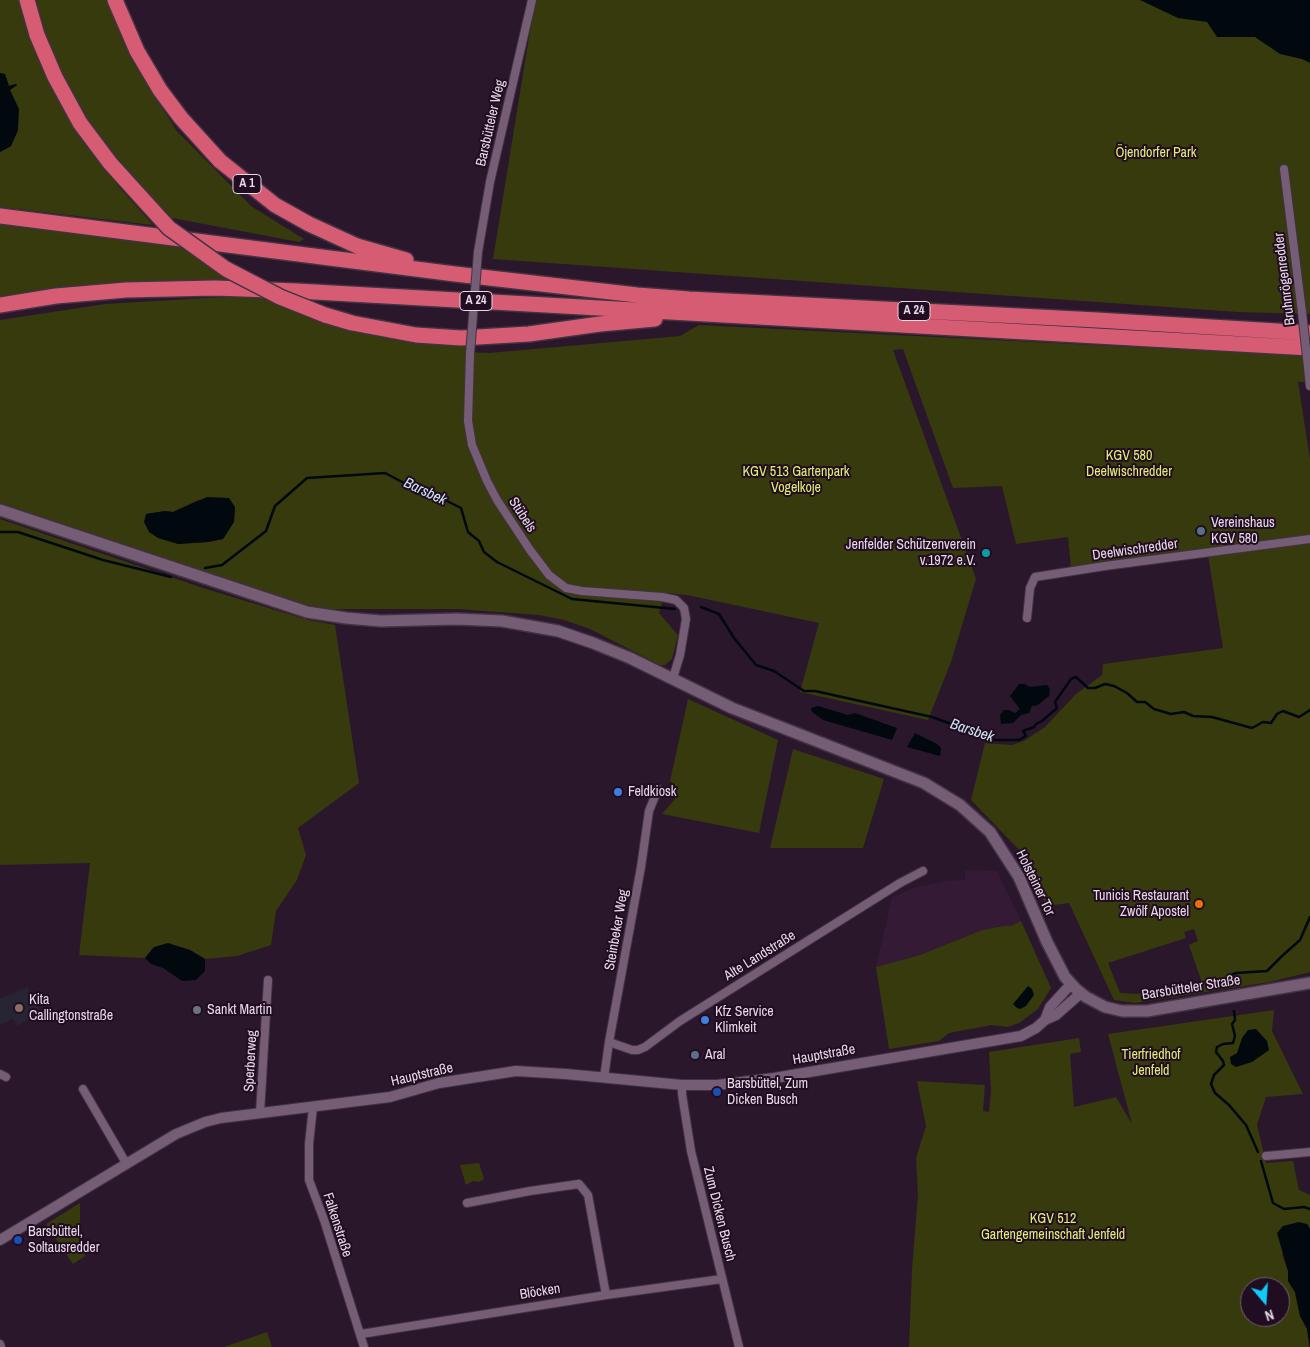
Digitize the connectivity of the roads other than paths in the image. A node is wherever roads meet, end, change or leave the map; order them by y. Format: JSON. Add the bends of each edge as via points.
{"nodes":[{"id":1,"x":27,"y":0,"type":"edge"},
{"id":2,"x":115,"y":0,"type":"edge"},
{"id":3,"x":532,"y":0,"type":"edge"},
{"id":4,"x":1284,"y":169,"type":"dead end"},
{"id":5,"x":0,"y":216,"type":"edge"},
{"id":6,"x":478,"y":252,"type":"joint"},
{"id":7,"x":455,"y":274,"type":"junction"},
{"id":8,"x":0,"y":305,"type":"edge"},
{"id":9,"x":738,"y":315,"type":"junction"},
{"id":10,"x":1310,"y":333,"type":"edge"},
{"id":11,"x":1310,"y":348,"type":"edge"},
{"id":12,"x":1310,"y":386,"type":"edge"},
{"id":13,"x":0,"y":510,"type":"edge"},
{"id":14,"x":1310,"y":539,"type":"edge"},
{"id":15,"x":1027,"y":618,"type":"dead end"},
{"id":16,"x":673,"y":678,"type":"junction"},
{"id":17,"x":658,"y":789,"type":"dead end"},
{"id":18,"x":923,"y":871,"type":"dead end"},
{"id":19,"x":268,"y":980,"type":"dead end"},
{"id":20,"x":1310,"y":983,"type":"edge"},
{"id":21,"x":1071,"y":984,"type":"junction"},
{"id":22,"x":1081,"y":993,"type":"junction"},
{"id":23,"x":1045,"y":1020,"type":"junction"},
{"id":24,"x":609,"y":1042,"type":"junction"},
{"id":25,"x":604,"y":1078,"type":"junction"},
{"id":26,"x":682,"y":1085,"type":"junction"},
{"id":27,"x":83,"y":1089,"type":"dead end"},
{"id":28,"x":313,"y":1107,"type":"junction"},
{"id":29,"x":260,"y":1113,"type":"junction"},
{"id":30,"x":1310,"y":1152,"type":"edge"},
{"id":31,"x":1266,"y":1156,"type":"dead end"},
{"id":32,"x":126,"y":1163,"type":"junction"},
{"id":33,"x":467,"y":1203,"type":"dead end"},
{"id":34,"x":0,"y":1240,"type":"edge"},
{"id":35,"x":722,"y":1279,"type":"junction"},
{"id":36,"x":606,"y":1295,"type":"junction"},
{"id":37,"x":361,"y":1334,"type":"junction"},
{"id":38,"x":364,"y":1347,"type":"edge"},
{"id":39,"x":739,"y":1347,"type":"edge"}],
"edges":[{"from":1,"to":9,"type":"highway","number":"A 24","bridge":true,"via":[[55,77],[80,123],[110,163],[169,228],[226,269],[280,297],[325,315],[368,326],[416,335],[461,338],[529,334],[630,321]]},
{"from":2,"to":7,"type":"highway","number":"A 1","via":[[137,51],[171,104],[207,148],[242,180],[284,210],[327,234],[357,246]]},
{"from":3,"to":6,"type":"street","name":"Barsbütteler Weg","via":[[490,182]]},
{"from":4,"to":12,"type":"street","name":"Bruhnrögenredder","bridge":true},
{"from":5,"to":7,"type":"highway","number":"A 24"},
{"from":6,"to":16,"type":"street","name":"Stübels","bridge":true,"via":[[468,421],[480,465],[497,500],[530,550],[549,575],[566,588],[662,597],[676,600],[684,608],[686,619]]},
{"from":7,"to":10,"type":"highway","number":"A 24","via":[[689,300]]},
{"from":8,"to":9,"type":"highway","number":"A 24","via":[[126,290],[215,288]]},
{"from":9,"to":11,"type":"highway","number":"A 24"},
{"from":13,"to":16,"type":"main road","name":"Holsteiner Tor","via":[[307,612],[381,621],[457,619],[522,623],[593,643]]},
{"from":14,"to":15,"type":"street","name":"Deelwischredder","via":[[1035,577],[1030,588]]},
{"from":16,"to":21,"type":"main road","name":"Holsteiner Tor","via":[[732,708],[924,783],[960,805],[990,832],[1019,877],[1053,955]]},
{"from":17,"to":24,"type":"street","name":"Steinbeker Weg","via":[[649,811]]},
{"from":18,"to":24,"type":"street","name":"Alte Landstraße","via":[[680,1021],[644,1047],[632,1050]]},
{"from":19,"to":29,"type":"street","name":"Sperberweg"},
{"from":20,"to":22,"type":"main road","name":"Barsbütteler Straße","via":[[1135,1012],[1105,1007]]},
{"from":21,"to":22,"type":"main road","name":"Barsbütteler Straße"},
{"from":21,"to":23,"type":"street","via":[[1050,1007]]},
{"from":22,"to":23,"type":"street","via":[[1056,1015]]},
{"from":23,"to":26,"type":"street","name":"Hauptstraße","via":[[1021,1036],[774,1078],[717,1085]]},
{"from":24,"to":25,"type":"street","name":"Steinbeker Weg"},
{"from":25,"to":26,"type":"street","name":"Hauptstraße"},
{"from":25,"to":28,"type":"street","name":"Hauptstraße","via":[[516,1071],[439,1083],[390,1097]]},
{"from":26,"to":35,"type":"street","name":"Zum Dicken Busch","via":[[692,1151]]},
{"from":27,"to":32,"type":"street"},
{"from":28,"to":29,"type":"street","name":"Hauptstraße"},
{"from":28,"to":37,"type":"street","name":"Falkenstraße","via":[[309,1180]]},
{"from":29,"to":32,"type":"street","name":"Hauptstraße","via":[[220,1118],[189,1128]]},
{"from":30,"to":31,"type":"street"},
{"from":32,"to":34,"type":"street","name":"Hauptstraße"},
{"from":33,"to":36,"type":"street","via":[[579,1184],[588,1194]]},
{"from":35,"to":36,"type":"street","name":"Blöcken"},
{"from":35,"to":39,"type":"street","name":"Zum Dicken Busch"},
{"from":36,"to":37,"type":"street","name":"Blöcken"},
{"from":37,"to":38,"type":"street","name":"Falkenstraße"}]}
